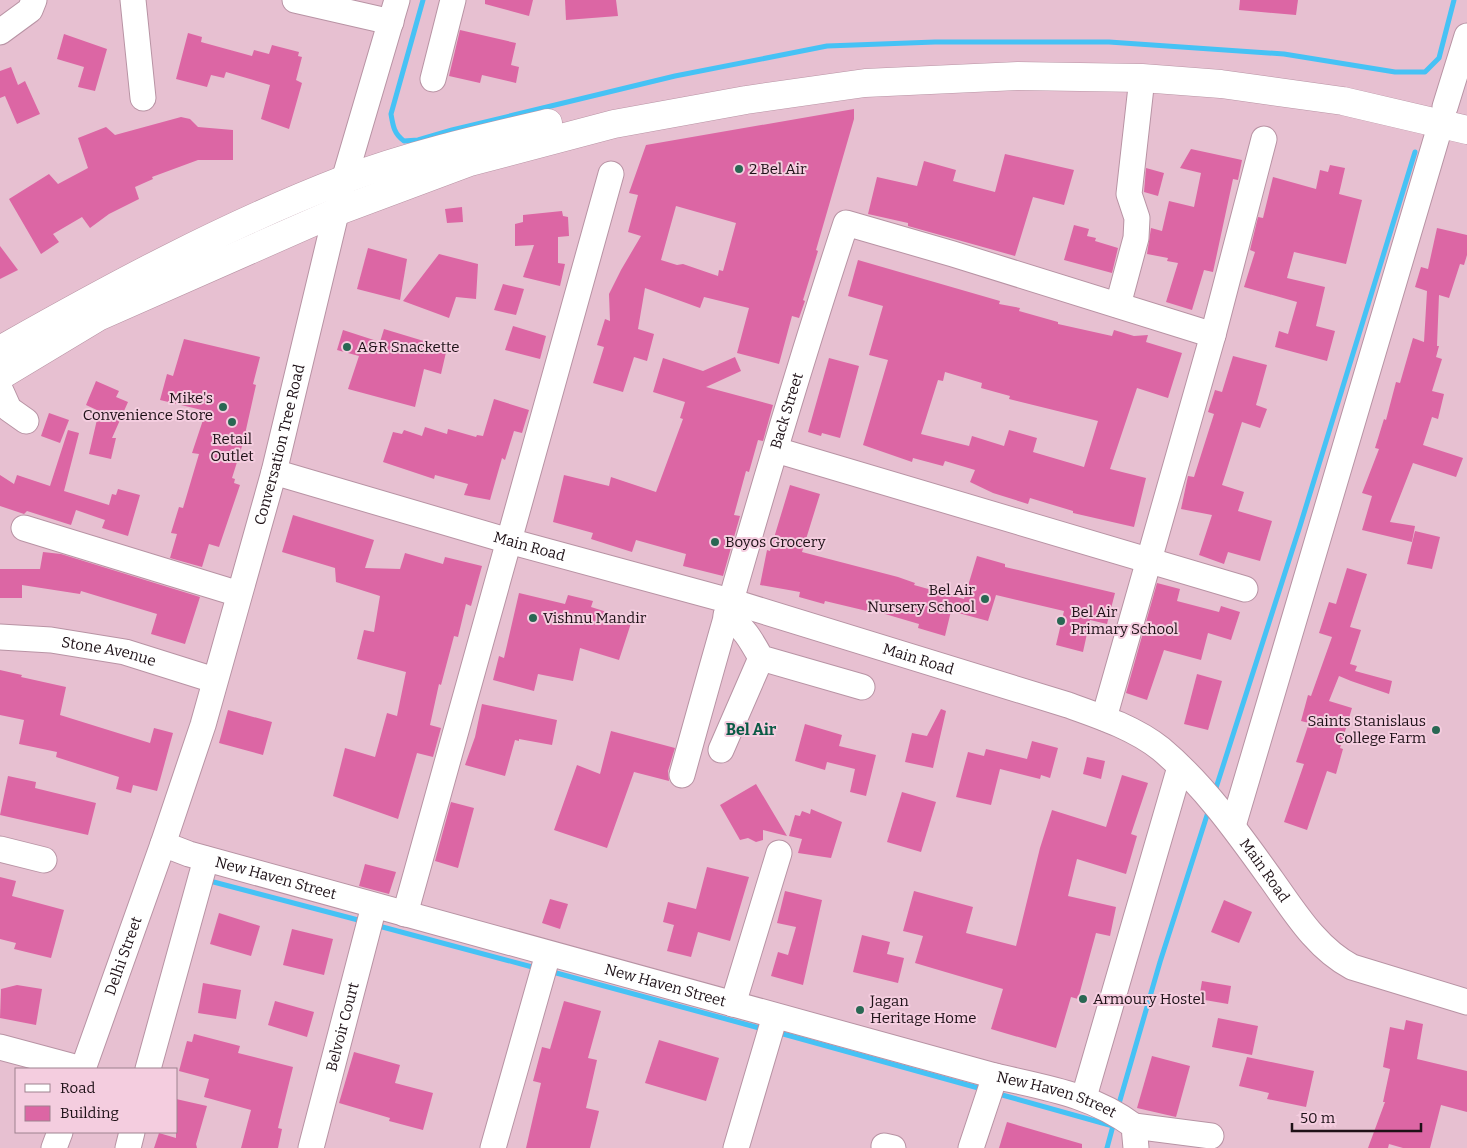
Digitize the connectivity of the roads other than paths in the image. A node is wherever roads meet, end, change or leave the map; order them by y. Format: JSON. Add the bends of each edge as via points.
{"nodes":[{"id":1,"x":34,"y":0,"type":"edge"},
{"id":2,"x":133,"y":0,"type":"edge"},
{"id":3,"x":295,"y":0,"type":"edge"},
{"id":4,"x":453,"y":0,"type":"edge"},
{"id":5,"x":394,"y":11,"type":"edge"},
{"id":6,"x":0,"y":32,"type":"edge"},
{"id":7,"x":1467,"y":36,"type":"edge"},
{"id":8,"x":433,"y":79,"type":"dead end"},
{"id":9,"x":1141,"y":86,"type":"junction"},
{"id":10,"x":143,"y":98,"type":"dead end"},
{"id":11,"x":1451,"y":114,"type":"edge"},
{"id":12,"x":1467,"y":130,"type":"edge"},
{"id":13,"x":1264,"y":139,"type":"dead end"},
{"id":14,"x":611,"y":174,"type":"dead end"},
{"id":15,"x":344,"y":180,"type":"junction"},
{"id":16,"x":336,"y":212,"type":"junction"},
{"id":17,"x":1118,"y":305,"type":"junction"},
{"id":18,"x":1213,"y":335,"type":"junction"},
{"id":19,"x":0,"y":350,"type":"edge"},
{"id":20,"x":0,"y":376,"type":"edge"},
{"id":21,"x":0,"y":389,"type":"edge"},
{"id":22,"x":26,"y":421,"type":"dead end"},
{"id":23,"x":776,"y":450,"type":"junction"},
{"id":24,"x":274,"y":472,"type":"junction"},
{"id":25,"x":24,"y":528,"type":"dead end"},
{"id":26,"x":509,"y":541,"type":"junction"},
{"id":27,"x":1147,"y":562,"type":"junction"},
{"id":28,"x":1245,"y":589,"type":"dead end"},
{"id":29,"x":239,"y":594,"type":"junction"},
{"id":30,"x":728,"y":608,"type":"junction"},
{"id":31,"x":0,"y":637,"type":"edge"},
{"id":32,"x":761,"y":658,"type":"junction"},
{"id":33,"x":214,"y":680,"type":"junction"},
{"id":34,"x":862,"y":687,"type":"dead end"},
{"id":35,"x":1104,"y":718,"type":"junction"},
{"id":36,"x":721,"y":750,"type":"dead end"},
{"id":37,"x":682,"y":775,"type":"dead end"},
{"id":38,"x":1188,"y":775,"type":"junction"},
{"id":39,"x":1233,"y":826,"type":"junction"},
{"id":40,"x":164,"y":844,"type":"junction"},
{"id":41,"x":0,"y":849,"type":"edge"},
{"id":42,"x":779,"y":853,"type":"dead end"},
{"id":43,"x":44,"y":860,"type":"dead end"},
{"id":44,"x":204,"y":864,"type":"junction"},
{"id":45,"x":374,"y":906,"type":"junction"},
{"id":46,"x":405,"y":914,"type":"junction"},
{"id":47,"x":548,"y":954,"type":"junction"},
{"id":48,"x":1467,"y":1002,"type":"edge"},
{"id":49,"x":733,"y":1004,"type":"junction"},
{"id":50,"x":772,"y":1025,"type":"junction"},
{"id":51,"x":0,"y":1047,"type":"edge"},
{"id":52,"x":79,"y":1068,"type":"edge"},
{"id":53,"x":83,"y":1068,"type":"edge"},
{"id":54,"x":148,"y":1068,"type":"edge"},
{"id":55,"x":990,"y":1091,"type":"junction"},
{"id":56,"x":1093,"y":1101,"type":"junction"},
{"id":57,"x":1132,"y":1131,"type":"edge"},
{"id":58,"x":60,"y":1133,"type":"edge"},
{"id":59,"x":132,"y":1133,"type":"edge"},
{"id":60,"x":1211,"y":1136,"type":"dead end"},
{"id":61,"x":54,"y":1148,"type":"edge"},
{"id":62,"x":128,"y":1148,"type":"edge"},
{"id":63,"x":311,"y":1148,"type":"edge"},
{"id":64,"x":492,"y":1148,"type":"edge"},
{"id":65,"x":736,"y":1148,"type":"edge"},
{"id":66,"x":971,"y":1148,"type":"edge"}],
"edges":[{"from":1,"to":6,"type":"street","via":[[30,10]]},
{"from":2,"to":10,"type":"street"},
{"from":3,"to":5,"type":"street"},
{"from":4,"to":8,"type":"street"},
{"from":5,"to":15,"type":"street","name":"Conversation Tree Road"},
{"from":7,"to":11,"type":"street"},
{"from":9,"to":11,"type":"main road","via":[[1221,84]]},
{"from":9,"to":16,"type":"main road","via":[[1018,76],[865,84],[746,100],[614,124],[470,162]]},
{"from":9,"to":17,"type":"street","via":[[1129,194],[1137,218],[1136,238]]},
{"from":11,"to":12,"type":"main road"},
{"from":11,"to":15,"type":"main road","via":[[1346,84],[1223,68],[1129,62],[864,68],[744,83],[610,108],[466,142]]},
{"from":11,"to":39,"type":"street"},
{"from":13,"to":18,"type":"street"},
{"from":14,"to":26,"type":"street"},
{"from":15,"to":16,"type":"street","name":"Conversation Tree Road"},
{"from":15,"to":19,"type":"main road","via":[[225,231],[90,298]]},
{"from":16,"to":20,"type":"main road","via":[[98,317]]},
{"from":16,"to":24,"type":"street","name":"Conversation Tree Road"},
{"from":17,"to":18,"type":"street"},
{"from":17,"to":23,"type":"street","name":"Back Street","via":[[846,223]]},
{"from":18,"to":27,"type":"street"},
{"from":21,"to":22,"type":"street","via":[[9,409]]},
{"from":23,"to":27,"type":"street"},
{"from":23,"to":30,"type":"street","name":"Back Street"},
{"from":24,"to":26,"type":"street","name":"Main Road"},
{"from":24,"to":29,"type":"street","name":"Conversation Tree Road"},
{"from":25,"to":29,"type":"street"},
{"from":26,"to":30,"type":"street","name":"Main Road"},
{"from":26,"to":46,"type":"street"},
{"from":27,"to":28,"type":"street"},
{"from":27,"to":35,"type":"street"},
{"from":29,"to":33,"type":"street","name":"Conversation Tree Road"},
{"from":30,"to":32,"type":"street","via":[[750,636]]},
{"from":30,"to":35,"type":"street","name":"Main Road","via":[[1068,704]]},
{"from":30,"to":37,"type":"street","name":"Back Street"},
{"from":31,"to":33,"type":"street","name":"Stone Avenue","via":[[51,640],[125,652]]},
{"from":32,"to":34,"type":"street"},
{"from":32,"to":36,"type":"street"},
{"from":33,"to":40,"type":"street","name":"Conversation Tree Road","via":[[203,725]]},
{"from":35,"to":38,"type":"street","name":"Main Road","via":[[1160,748]]},
{"from":38,"to":39,"type":"street","name":"Main Road"},
{"from":38,"to":56,"type":"street"},
{"from":39,"to":48,"type":"street","name":"Main Road","via":[[1305,925],[1336,959],[1352,968]]},
{"from":40,"to":44,"type":"street"},
{"from":40,"to":53,"type":"street","name":"Delhi Street"},
{"from":41,"to":43,"type":"street"},
{"from":42,"to":49,"type":"street"},
{"from":44,"to":45,"type":"street","name":"New Haven Street"},
{"from":44,"to":54,"type":"street"},
{"from":45,"to":46,"type":"street","name":"New Haven Street"},
{"from":45,"to":63,"type":"street","name":"Belvoir Court"},
{"from":46,"to":47,"type":"street","name":"New Haven Street"},
{"from":47,"to":49,"type":"street","name":"New Haven Street"},
{"from":47,"to":64,"type":"street"},
{"from":49,"to":50,"type":"street","name":"New Haven Street"},
{"from":50,"to":55,"type":"street","name":"New Haven Street"},
{"from":50,"to":65,"type":"street"},
{"from":51,"to":52,"type":"street"},
{"from":55,"to":56,"type":"street","name":"New Haven Street"},
{"from":55,"to":66,"type":"street"},
{"from":56,"to":57,"type":"street","name":"New Haven Street"},
{"from":57,"to":60,"type":"street"},
{"from":58,"to":61,"type":"street"},
{"from":59,"to":62,"type":"street"}]}
